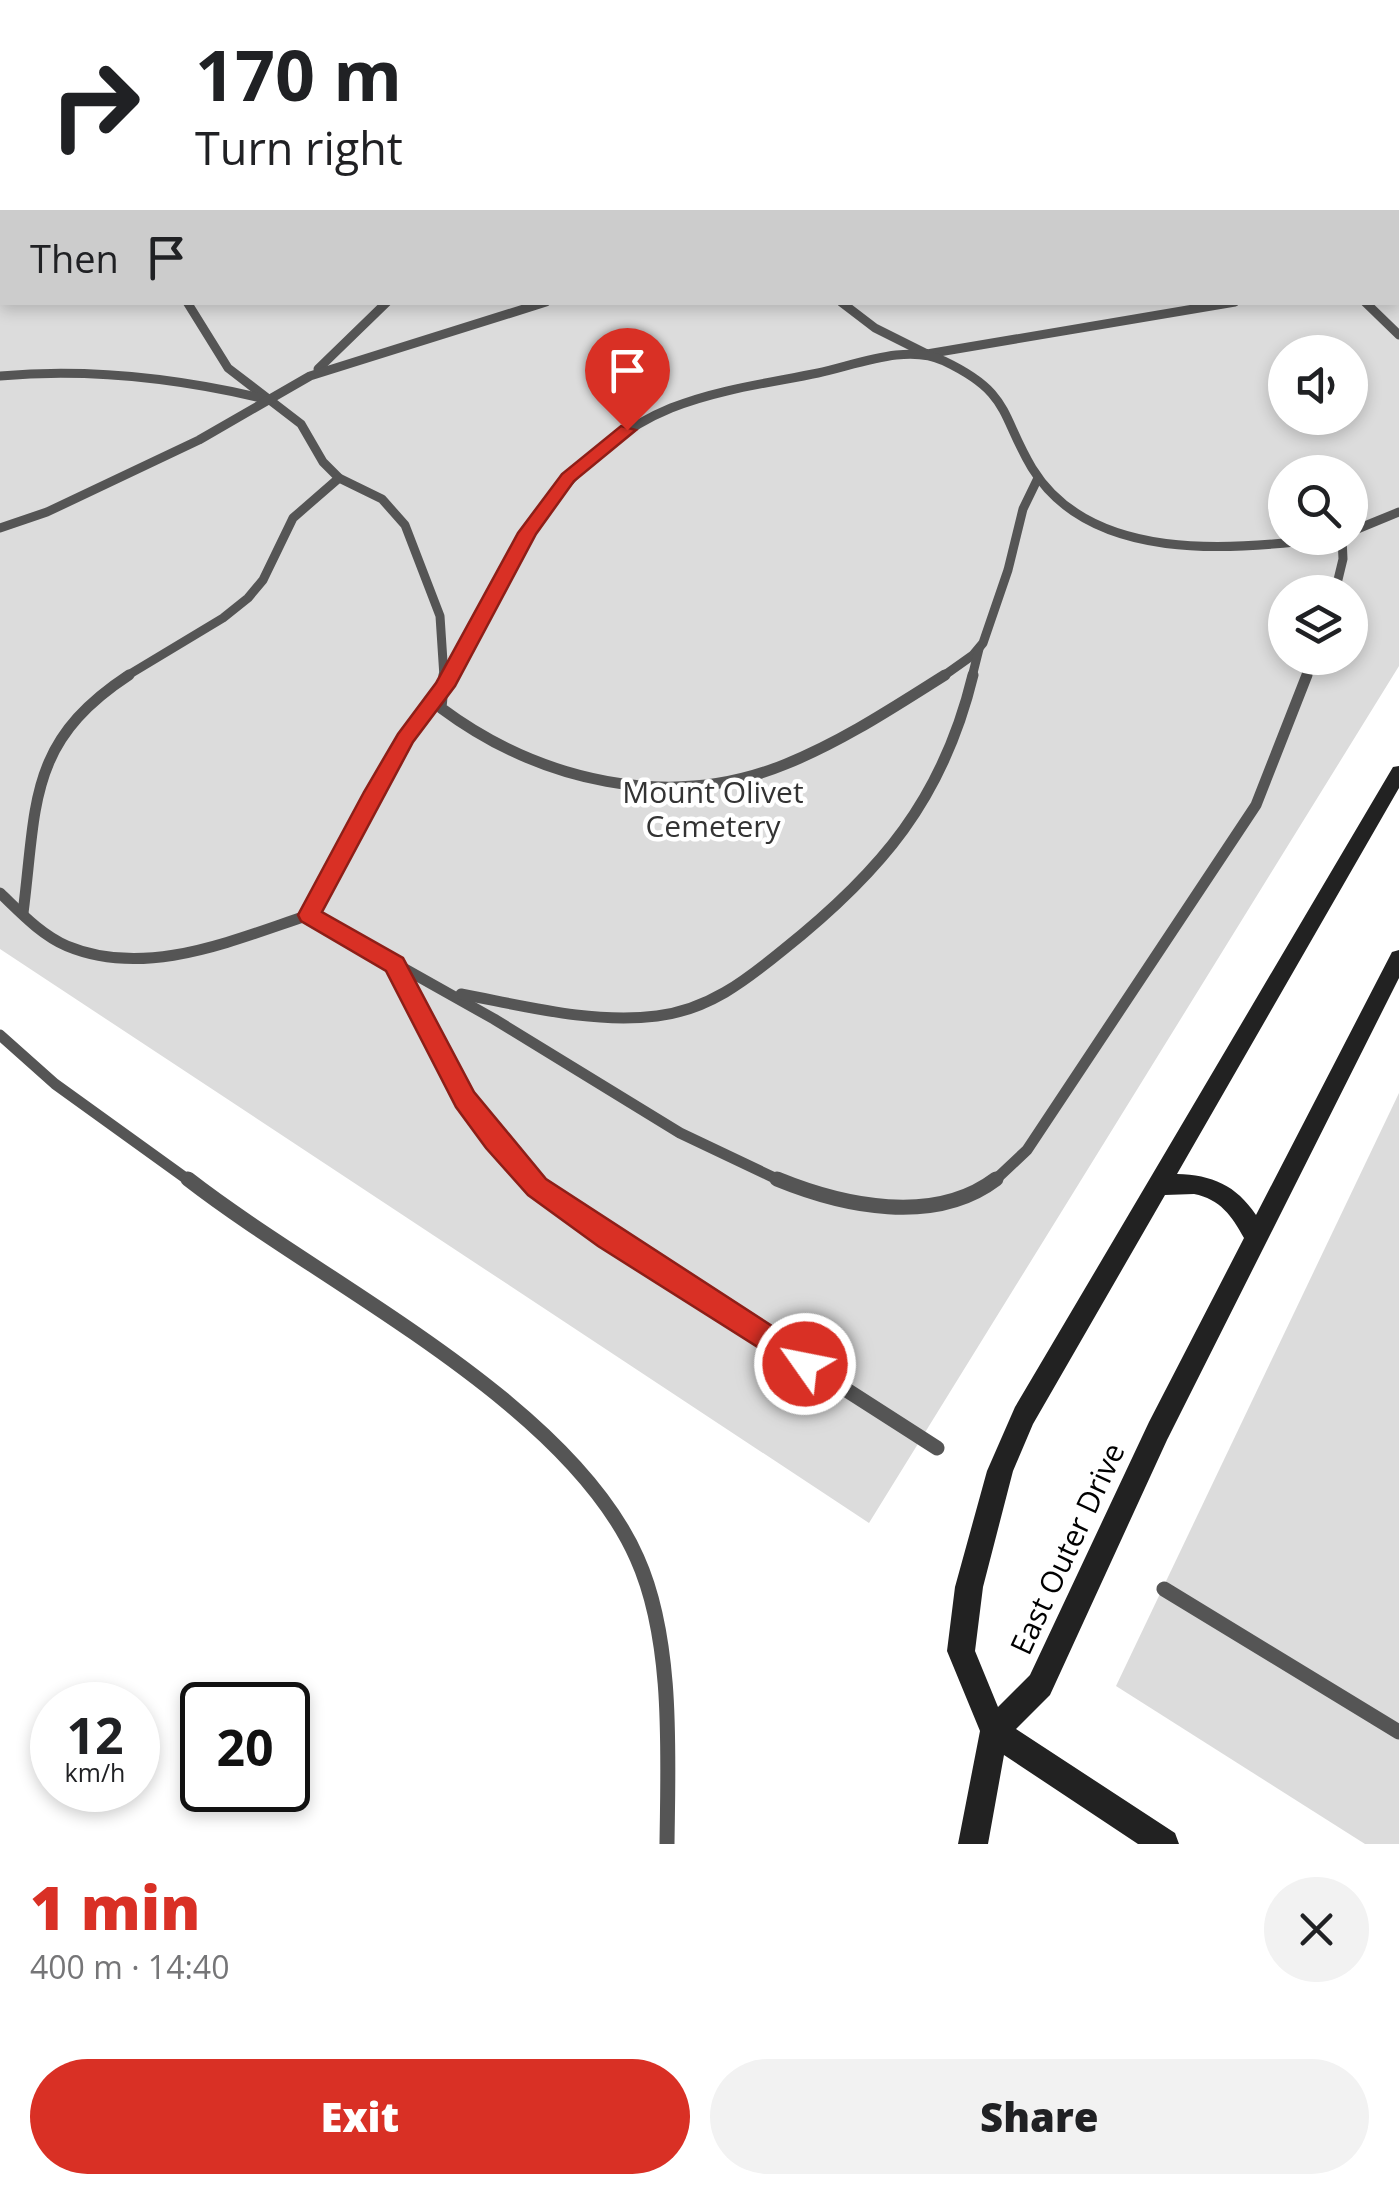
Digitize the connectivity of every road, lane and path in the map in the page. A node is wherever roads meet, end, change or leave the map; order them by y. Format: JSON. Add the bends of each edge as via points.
{"nodes":[{"id":1,"x":189,"y":305,"type":"edge"},
{"id":2,"x":384,"y":305,"type":"edge"},
{"id":3,"x":536,"y":305,"type":"edge"},
{"id":4,"x":845,"y":305,"type":"edge"},
{"id":5,"x":1217,"y":305,"type":"edge"},
{"id":6,"x":1368,"y":305,"type":"edge"},
{"id":7,"x":1399,"y":335,"type":"edge"},
{"id":8,"x":927,"y":354,"type":"junction"},
{"id":9,"x":0,"y":376,"type":"edge"},
{"id":10,"x":310,"y":376,"type":"junction"},
{"id":11,"x":269,"y":400,"type":"junction"},
{"id":12,"x":339,"y":478,"type":"junction"},
{"id":13,"x":1038,"y":478,"type":"junction"},
{"id":14,"x":1399,"y":512,"type":"edge"},
{"id":15,"x":1368,"y":525,"type":"edge"},
{"id":16,"x":0,"y":528,"type":"edge"},
{"id":17,"x":1268,"y":545,"type":"edge"},
{"id":18,"x":979,"y":649,"type":"junction"},
{"id":19,"x":1306,"y":675,"type":"edge"},
{"id":20,"x":445,"y":686,"type":"junction"},
{"id":21,"x":1399,"y":772,"type":"edge"},
{"id":22,"x":0,"y":893,"type":"edge"},
{"id":23,"x":23,"y":913,"type":"junction"},
{"id":24,"x":309,"y":915,"type":"junction"},
{"id":25,"x":1399,"y":958,"type":"edge"},
{"id":26,"x":395,"y":965,"type":"junction"},
{"id":27,"x":452,"y":992,"type":"junction"},
{"id":28,"x":0,"y":1036,"type":"edge"},
{"id":29,"x":1159,"y":1186,"type":"junction"},
{"id":30,"x":1256,"y":1238,"type":"junction"},
{"id":31,"x":937,"y":1448,"type":"dead end"},
{"id":32,"x":1164,"y":1589,"type":"dead end"},
{"id":33,"x":994,"y":1731,"type":"junction"},
{"id":34,"x":1399,"y":1732,"type":"edge"},
{"id":35,"x":667,"y":1844,"type":"edge"},
{"id":36,"x":973,"y":1844,"type":"edge"},
{"id":37,"x":1164,"y":1844,"type":"edge"}],
"edges":[{"from":1,"to":11,"type":"lane","via":[[228,368]]},
{"from":2,"to":10,"type":"lane"},
{"from":3,"to":10,"type":"lane"},
{"from":4,"to":8,"type":"lane"},
{"from":5,"to":8,"type":"lane"},
{"from":6,"to":7,"type":"lane"},
{"from":8,"to":13,"type":"lane","via":[[971,376],[1004,404]]},
{"from":8,"to":20,"type":"lane","via":[[688,402],[598,450],[568,477],[527,533]]},
{"from":9,"to":11,"type":"lane","via":[[138,375]]},
{"from":10,"to":11,"type":"lane"},
{"from":11,"to":12,"type":"lane","via":[[302,424]]},
{"from":11,"to":16,"type":"lane","via":[[113,482]]},
{"from":12,"to":20,"type":"lane","via":[[382,499],[406,524],[440,616]]},
{"from":12,"to":23,"type":"lane","via":[[293,518],[266,577],[248,598],[121,682],[69,726],[47,762]]},
{"from":13,"to":17,"type":"lane","via":[[1076,512],[1169,544]]},
{"from":13,"to":18,"type":"lane","via":[[1021,506],[1004,584]]},
{"from":14,"to":15,"type":"lane"},
{"from":18,"to":20,"type":"lane","via":[[812,754],[745,779],[678,790],[594,780],[502,748],[441,708]]},
{"from":18,"to":27,"type":"lane","via":[[953,749],[904,836],[814,927],[725,992],[686,1010],[622,1017]]},
{"from":19,"to":27,"type":"lane","via":[[1256,804],[1027,1150],[984,1189],[958,1200],[858,1205],[767,1177],[713,1152]]},
{"from":20,"to":24,"type":"lane","via":[[405,738]]},
{"from":21,"to":29,"type":"main road","name":"East Outer Drive"},
{"from":22,"to":23,"type":"lane"},
{"from":23,"to":24,"type":"lane","via":[[66,946],[124,958],[159,958]]},
{"from":24,"to":26,"type":"lane"},
{"from":25,"to":30,"type":"main road","name":"East Outer Drive"},
{"from":26,"to":27,"type":"lane"},
{"from":26,"to":31,"type":"lane","via":[[465,1100],[537,1187]]},
{"from":28,"to":35,"type":"lane","via":[[242,1221],[362,1296],[504,1400],[568,1454],[607,1500],[639,1561],[651,1604],[661,1677]]},
{"from":29,"to":30,"type":"main road","via":[[1194,1182],[1220,1190],[1242,1210]]},
{"from":29,"to":33,"type":"main road","name":"East Outer Drive","via":[[1024,1416],[1000,1471],[969,1587],[962,1651]]},
{"from":30,"to":33,"type":"main road","name":"East Outer Drive","via":[[1040,1686]]},
{"from":32,"to":34,"type":"lane"},
{"from":33,"to":36,"type":"main road"},
{"from":33,"to":37,"type":"main road"}]}
